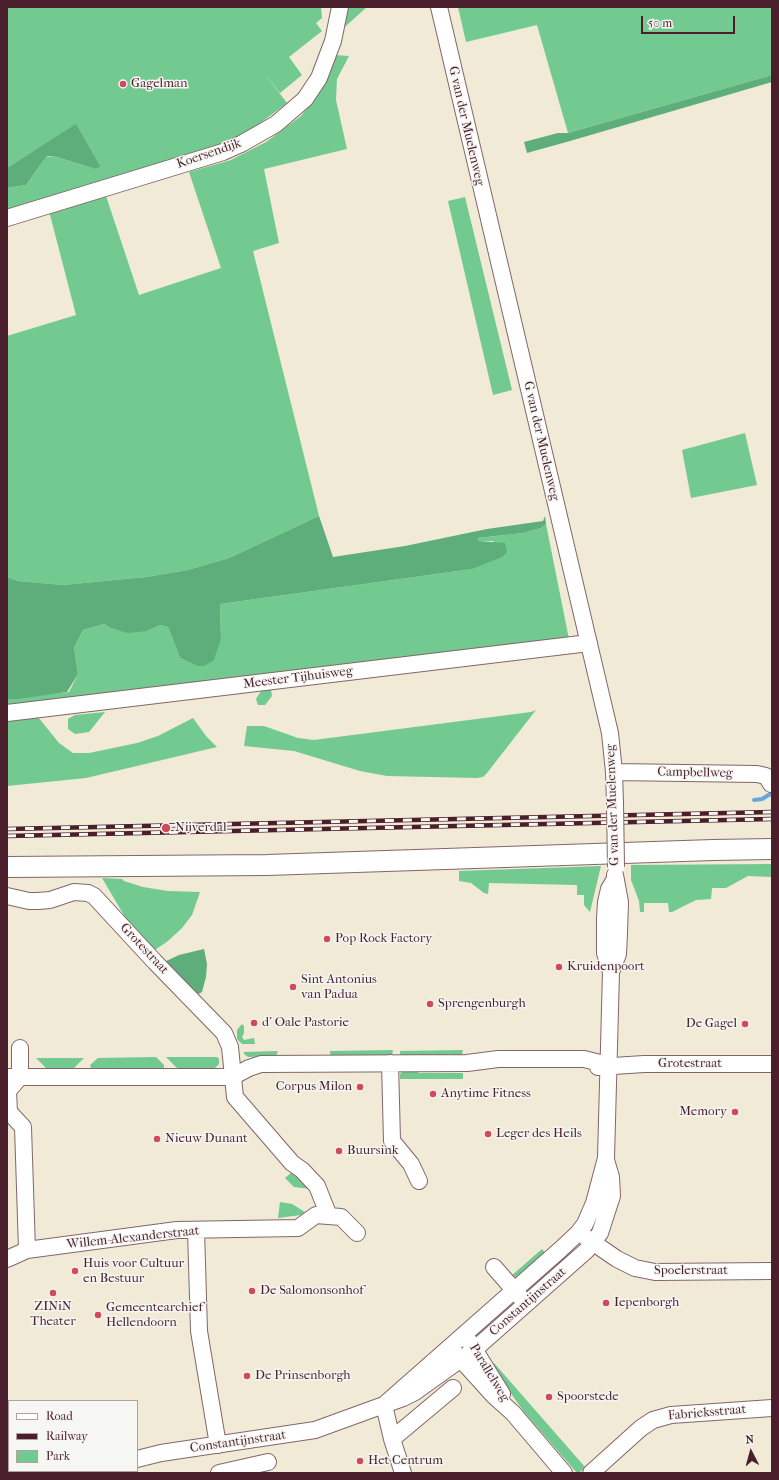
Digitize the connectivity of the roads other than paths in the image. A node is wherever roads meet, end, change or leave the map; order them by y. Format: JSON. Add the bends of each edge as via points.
{"nodes":[{"id":1,"x":340,"y":7,"type":"edge"},
{"id":2,"x":439,"y":7,"type":"edge"},
{"id":3,"x":7,"y":218,"type":"edge"},
{"id":4,"x":589,"y":642,"type":"junction"},
{"id":5,"x":7,"y":713,"type":"edge"},
{"id":6,"x":614,"y":772,"type":"junction"},
{"id":7,"x":771,"y":783,"type":"edge"},
{"id":8,"x":772,"y":838,"type":"edge"},
{"id":9,"x":772,"y":849,"type":"edge"},
{"id":10,"x":7,"y":856,"type":"edge"},
{"id":11,"x":7,"y":867,"type":"edge"},
{"id":12,"x":7,"y":896,"type":"edge"},
{"id":13,"x":20,"y":1048,"type":"dead end"},
{"id":14,"x":390,"y":1063,"type":"junction"},
{"id":15,"x":772,"y":1064,"type":"edge"},
{"id":16,"x":608,"y":1065,"type":"junction"},
{"id":17,"x":14,"y":1077,"type":"edge"},
{"id":18,"x":232,"y":1077,"type":"junction"},
{"id":19,"x":259,"y":1127,"type":"junction"},
{"id":20,"x":256,"y":1145,"type":"dead end"},
{"id":21,"x":606,"y":1158,"type":"junction"},
{"id":22,"x":419,"y":1182,"type":"dead end"},
{"id":23,"x":329,"y":1216,"type":"junction"},
{"id":24,"x":196,"y":1230,"type":"junction"},
{"id":25,"x":357,"y":1233,"type":"dead end"},
{"id":26,"x":578,"y":1233,"type":"junction"},
{"id":27,"x":594,"y":1242,"type":"junction"},
{"id":28,"x":26,"y":1250,"type":"junction"},
{"id":29,"x":7,"y":1259,"type":"edge"},
{"id":30,"x":494,"y":1267,"type":"dead end"},
{"id":31,"x":772,"y":1271,"type":"edge"},
{"id":32,"x":515,"y":1290,"type":"junction"},
{"id":33,"x":526,"y":1304,"type":"junction"},
{"id":34,"x":465,"y":1334,"type":"junction"},
{"id":35,"x":451,"y":1347,"type":"junction"},
{"id":36,"x":475,"y":1349,"type":"junction"},
{"id":37,"x":461,"y":1360,"type":"junction"},
{"id":38,"x":453,"y":1388,"type":"dead end"},
{"id":39,"x":384,"y":1405,"type":"junction"},
{"id":40,"x":772,"y":1408,"type":"edge"},
{"id":41,"x":513,"y":1413,"type":"junction"},
{"id":42,"x":262,"y":1439,"type":"junction"},
{"id":43,"x":392,"y":1439,"type":"junction"},
{"id":44,"x":218,"y":1445,"type":"junction"},
{"id":45,"x":138,"y":1459,"type":"edge"},
{"id":46,"x":269,"y":1467,"type":"edge"},
{"id":47,"x":219,"y":1473,"type":"edge"},
{"id":48,"x":403,"y":1473,"type":"edge"},
{"id":49,"x":564,"y":1473,"type":"edge"},
{"id":50,"x":591,"y":1473,"type":"edge"}],
"edges":[{"from":1,"to":3,"type":"street","name":"Koersendijk","via":[[333,40],[319,78],[305,99],[276,124],[223,152]]},
{"from":2,"to":4,"type":"street","name":"G van der Muelenweg"},
{"from":4,"to":5,"type":"street","name":"Meester Tijhuisweg"},
{"from":4,"to":6,"type":"street","name":"G van der Muelenweg","via":[[610,733]]},
{"from":6,"to":7,"type":"street","name":"Campbellweg","via":[[757,774],[766,776]]},
{"from":6,"to":16,"type":"street","name":"G van der Muelenweg","bridge":true,"via":[[615,873],[620,902],[618,954],[611,972]]},
{"from":8,"to":10,"type":"main road","via":[[280,854]]},
{"from":9,"to":11,"type":"main road","via":[[267,865]]},
{"from":12,"to":18,"type":"street","name":"Grotestraat","via":[[38,902],[74,892],[94,896],[224,1033],[230,1047]]},
{"from":13,"to":17,"type":"street"},
{"from":14,"to":16,"type":"street","name":"Grotestraat","via":[[584,1059]]},
{"from":14,"to":18,"type":"street","name":"Grotestraat","via":[[260,1064]]},
{"from":14,"to":22,"type":"street","via":[[392,1141],[411,1164]]},
{"from":15,"to":16,"type":"street","name":"Grotestraat"},
{"from":16,"to":21,"type":"street","name":"Constantijnstraat"},
{"from":17,"to":18,"type":"street","name":"Grotestraat"},
{"from":17,"to":28,"type":"street","via":[[8,1091],[9,1112],[23,1126]]},
{"from":18,"to":19,"type":"street","via":[[235,1097]]},
{"from":19,"to":20,"type":"street","via":[[261,1136]]},
{"from":19,"to":23,"type":"street","via":[[317,1186]]},
{"from":21,"to":26,"type":"street","name":"Constantijnstraat","via":[[594,1203]]},
{"from":21,"to":27,"type":"street","name":"Constantijnstraat","via":[[611,1176],[612,1196]]},
{"from":23,"to":24,"type":"street","name":"Willem-Alexanderstraat","via":[[316,1215],[298,1228]]},
{"from":23,"to":25,"type":"street","via":[[341,1217]]},
{"from":24,"to":28,"type":"street","name":"Willem-Alexanderstraat","via":[[177,1230]]},
{"from":24,"to":44,"type":"street","via":[[199,1331]]},
{"from":26,"to":27,"type":"street","name":"Spoelerstraat"},
{"from":26,"to":32,"type":"street","name":"Constantijnstraat"},
{"from":27,"to":31,"type":"street","name":"Spoelerstraat","via":[[629,1265],[655,1272]]},
{"from":27,"to":33,"type":"street","name":"Constantijnstraat","via":[[580,1258]]},
{"from":28,"to":29,"type":"street","name":"Willem-Alexanderstraat"},
{"from":30,"to":32,"type":"street"},
{"from":32,"to":33,"type":"street"},
{"from":32,"to":34,"type":"street","name":"Constantijnstraat"},
{"from":33,"to":36,"type":"street","name":"Constantijnstraat"},
{"from":34,"to":35,"type":"street","name":"Constantijnstraat"},
{"from":34,"to":36,"type":"street","name":"Parallelweg"},
{"from":35,"to":37,"type":"street","name":"Parallelweg"},
{"from":35,"to":39,"type":"street","name":"Constantijnstraat"},
{"from":36,"to":37,"type":"street","name":"Constantijnstraat"},
{"from":36,"to":41,"type":"street","name":"Parallelweg"},
{"from":37,"to":39,"type":"street","name":"Constantijnstraat","via":[[415,1392]]},
{"from":37,"to":41,"type":"street","name":"Parallelweg"},
{"from":38,"to":43,"type":"street"},
{"from":39,"to":42,"type":"street","name":"Constantijnstraat","via":[[324,1428]]},
{"from":39,"to":43,"type":"street"},
{"from":40,"to":50,"type":"street","name":"Fabrieksstraat","via":[[671,1415],[653,1420]]},
{"from":41,"to":49,"type":"street","name":"Parallelweg"},
{"from":42,"to":44,"type":"street","name":"Constantijnstraat"},
{"from":42,"to":46,"type":"street"},
{"from":43,"to":48,"type":"street"},
{"from":44,"to":45,"type":"street","name":"Constantijnstraat","via":[[161,1452]]},
{"from":46,"to":47,"type":"street","name":"Constantijnstraat"}]}
